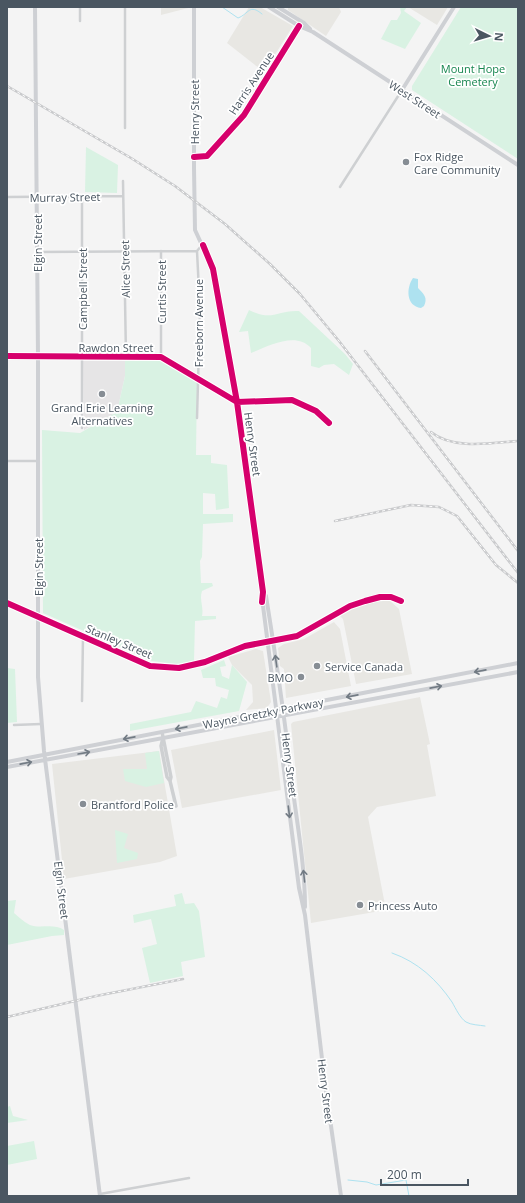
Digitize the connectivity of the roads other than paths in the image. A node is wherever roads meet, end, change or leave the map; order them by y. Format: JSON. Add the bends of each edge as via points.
{"nodes":[{"id":1,"x":35,"y":7,"type":"edge"},
{"id":2,"x":80,"y":7,"type":"edge"},
{"id":3,"x":125,"y":7,"type":"edge"},
{"id":4,"x":194,"y":7,"type":"edge"},
{"id":5,"x":268,"y":7,"type":"edge"},
{"id":6,"x":454,"y":7,"type":"edge"},
{"id":7,"x":279,"y":9,"type":"edge"},
{"id":8,"x":80,"y":21,"type":"dead end"},
{"id":9,"x":300,"y":26,"type":"junction"},
{"id":10,"x":313,"y":32,"type":"junction"},
{"id":11,"x":402,"y":90,"type":"junction"},
{"id":12,"x":125,"y":128,"type":"dead end"},
{"id":13,"x":194,"y":157,"type":"junction"},
{"id":14,"x":518,"y":165,"type":"edge"},
{"id":15,"x":123,"y":181,"type":"dead end"},
{"id":16,"x":340,"y":187,"type":"dead end"},
{"id":17,"x":123,"y":196,"type":"junction"},
{"id":18,"x":7,"y":197,"type":"edge"},
{"id":19,"x":82,"y":197,"type":"junction"},
{"id":20,"x":37,"y":198,"type":"junction"},
{"id":21,"x":203,"y":245,"type":"junction"},
{"id":22,"x":82,"y":251,"type":"junction"},
{"id":23,"x":125,"y":251,"type":"junction"},
{"id":24,"x":161,"y":251,"type":"junction"},
{"id":25,"x":197,"y":251,"type":"junction"},
{"id":26,"x":37,"y":252,"type":"junction"},
{"id":27,"x":7,"y":356,"type":"edge"},
{"id":28,"x":38,"y":356,"type":"junction"},
{"id":29,"x":82,"y":357,"type":"junction"},
{"id":30,"x":126,"y":357,"type":"junction"},
{"id":31,"x":161,"y":357,"type":"junction"},
{"id":32,"x":198,"y":379,"type":"junction"},
{"id":33,"x":237,"y":402,"type":"junction"},
{"id":34,"x":197,"y":418,"type":"dead end"},
{"id":35,"x":329,"y":423,"type":"dead end"},
{"id":36,"x":82,"y":428,"type":"dead end"},
{"id":37,"x":7,"y":461,"type":"edge"},
{"id":38,"x":38,"y":461,"type":"junction"},
{"id":39,"x":263,"y":592,"type":"junction"},
{"id":40,"x":401,"y":601,"type":"dead end"},
{"id":41,"x":7,"y":603,"type":"edge"},
{"id":42,"x":38,"y":616,"type":"junction"},
{"id":43,"x":83,"y":636,"type":"junction"},
{"id":44,"x":273,"y":640,"type":"junction"},
{"id":45,"x":267,"y":641,"type":"junction"},
{"id":46,"x":518,"y":664,"type":"edge"},
{"id":47,"x":518,"y":672,"type":"edge"},
{"id":48,"x":82,"y":701,"type":"dead end"},
{"id":49,"x":283,"y":709,"type":"junction"},
{"id":50,"x":276,"y":710,"type":"junction"},
{"id":51,"x":284,"y":717,"type":"junction"},
{"id":52,"x":277,"y":718,"type":"junction"},
{"id":53,"x":41,"y":724,"type":"junction"},
{"id":54,"x":14,"y":725,"type":"dead end"},
{"id":55,"x":162,"y":732,"type":"junction"},
{"id":56,"x":163,"y":738,"type":"junction"},
{"id":57,"x":45,"y":754,"type":"junction"},
{"id":58,"x":45,"y":760,"type":"junction"},
{"id":59,"x":7,"y":762,"type":"edge"},
{"id":60,"x":7,"y":767,"type":"edge"},
{"id":61,"x":176,"y":806,"type":"dead end"},
{"id":62,"x":305,"y":915,"type":"junction"},
{"id":63,"x":190,"y":1178,"type":"dead end"},
{"id":64,"x":100,"y":1195,"type":"edge"},
{"id":65,"x":341,"y":1196,"type":"edge"}],
"edges":[{"from":1,"to":20,"type":"main road","name":"Elgin Street"},
{"from":2,"to":8,"type":"street"},
{"from":3,"to":12,"type":"street"},
{"from":4,"to":13,"type":"main road","name":"Henry Street"},
{"from":5,"to":7,"type":"main road","name":"West Street"},
{"from":6,"to":11,"type":"main road"},
{"from":7,"to":9,"type":"main road","name":"West Street"},
{"from":7,"to":10,"type":"main road","name":"West Street","via":[[304,23]]},
{"from":9,"to":10,"type":"main road","name":"West Street"},
{"from":9,"to":13,"type":"street","name":"Harris Avenue","via":[[244,115],[207,156]]},
{"from":10,"to":11,"type":"main road","name":"West Street"},
{"from":11,"to":14,"type":"main road","name":"West Street"},
{"from":11,"to":16,"type":"street"},
{"from":13,"to":21,"type":"main road","name":"Henry Street","via":[[195,230]]},
{"from":15,"to":17,"type":"street","name":"Alice Street"},
{"from":17,"to":19,"type":"street","name":"Murray Street"},
{"from":17,"to":23,"type":"street","name":"Alice Street"},
{"from":18,"to":20,"type":"street","name":"Murray Street"},
{"from":19,"to":20,"type":"street","name":"Murray Street"},
{"from":19,"to":22,"type":"street","name":"Campbell Street"},
{"from":20,"to":26,"type":"main road","name":"Elgin Street"},
{"from":21,"to":25,"type":"street"},
{"from":21,"to":33,"type":"main road","name":"Henry Street","via":[[213,269]]},
{"from":22,"to":23,"type":"street"},
{"from":22,"to":26,"type":"street"},
{"from":22,"to":29,"type":"street","name":"Campbell Street"},
{"from":23,"to":24,"type":"street"},
{"from":23,"to":30,"type":"street","name":"Alice Street"},
{"from":24,"to":25,"type":"street"},
{"from":24,"to":31,"type":"street","name":"Curtis Street"},
{"from":25,"to":32,"type":"street","name":"Freeborn Avenue","via":[[200,311]]},
{"from":26,"to":28,"type":"main road","name":"Elgin Street"},
{"from":27,"to":28,"type":"street","name":"Rawdon Street"},
{"from":28,"to":29,"type":"street","name":"Rawdon Street"},
{"from":28,"to":38,"type":"main road","name":"Elgin Street"},
{"from":29,"to":30,"type":"street","name":"Rawdon Street"},
{"from":29,"to":36,"type":"street","name":"Campbell Street"},
{"from":30,"to":31,"type":"street","name":"Rawdon Street"},
{"from":31,"to":32,"type":"street","name":"Rawdon Street"},
{"from":32,"to":33,"type":"street","name":"Rawdon Street"},
{"from":32,"to":34,"type":"street","name":"Freeborn Avenue"},
{"from":33,"to":35,"type":"street","via":[[292,400],[316,411]]},
{"from":33,"to":39,"type":"main road","name":"Henry Street"},
{"from":37,"to":38,"type":"street"},
{"from":38,"to":42,"type":"main road","name":"Elgin Street"},
{"from":39,"to":44,"type":"main road","name":"Henry Street","via":[[266,596]]},
{"from":39,"to":45,"type":"main road","name":"Henry Street"},
{"from":40,"to":44,"type":"street","via":[[391,597],[365,601],[335,614],[303,634]]},
{"from":41,"to":42,"type":"street","name":"Stanley Street"},
{"from":42,"to":43,"type":"street","name":"Stanley Street"},
{"from":42,"to":53,"type":"main road","name":"Elgin Street"},
{"from":43,"to":45,"type":"street","name":"Stanley Street","via":[[150,666],[164,668],[189,667],[239,648]]},
{"from":43,"to":48,"type":"street"},
{"from":44,"to":45,"type":"street","name":"Stanley Street"},
{"from":49,"to":44,"type":"main road","name":"Henry Street","one_way":true},
{"from":45,"to":50,"type":"main road","name":"Henry Street"},
{"from":46,"to":49,"type":"main road","name":"Wayne Gretzky Parkway","one_way":true},
{"from":51,"to":47,"type":"main road","name":"Wayne Gretzky Parkway","one_way":true},
{"from":49,"to":50,"type":"main road","name":"Wayne Gretzky Parkway"},
{"from":49,"to":51,"type":"main road","name":"Henry Street"},
{"from":50,"to":52,"type":"main road","name":"Henry Street"},
{"from":50,"to":55,"type":"main road","name":"Wayne Gretzky Parkway","one_way":true},
{"from":51,"to":52,"type":"main road","name":"Wayne Gretzky Parkway"},
{"from":62,"to":51,"type":"main road","name":"Henry Street","one_way":true,"via":[[300,838]]},
{"from":52,"to":56,"type":"main road","name":"Wayne Gretzky Parkway"},
{"from":52,"to":62,"type":"main road","name":"Henry Street","one_way":true,"via":[[299,888]]},
{"from":53,"to":54,"type":"street"},
{"from":53,"to":57,"type":"main road","name":"Elgin Street"},
{"from":55,"to":56,"type":"street"},
{"from":55,"to":57,"type":"main road","name":"Wayne Gretzky Parkway","one_way":true},
{"from":58,"to":56,"type":"main road","name":"Wayne Gretzky Parkway","one_way":true},
{"from":56,"to":61,"type":"street"},
{"from":57,"to":58,"type":"main road","name":"Elgin Street"},
{"from":57,"to":59,"type":"main road","name":"Wayne Gretzky Parkway"},
{"from":60,"to":58,"type":"main road","name":"Wayne Gretzky Parkway","one_way":true},
{"from":58,"to":64,"type":"main road","name":"Elgin Street"},
{"from":62,"to":65,"type":"main road","name":"Henry Street"},
{"from":63,"to":64,"type":"street"}]}
